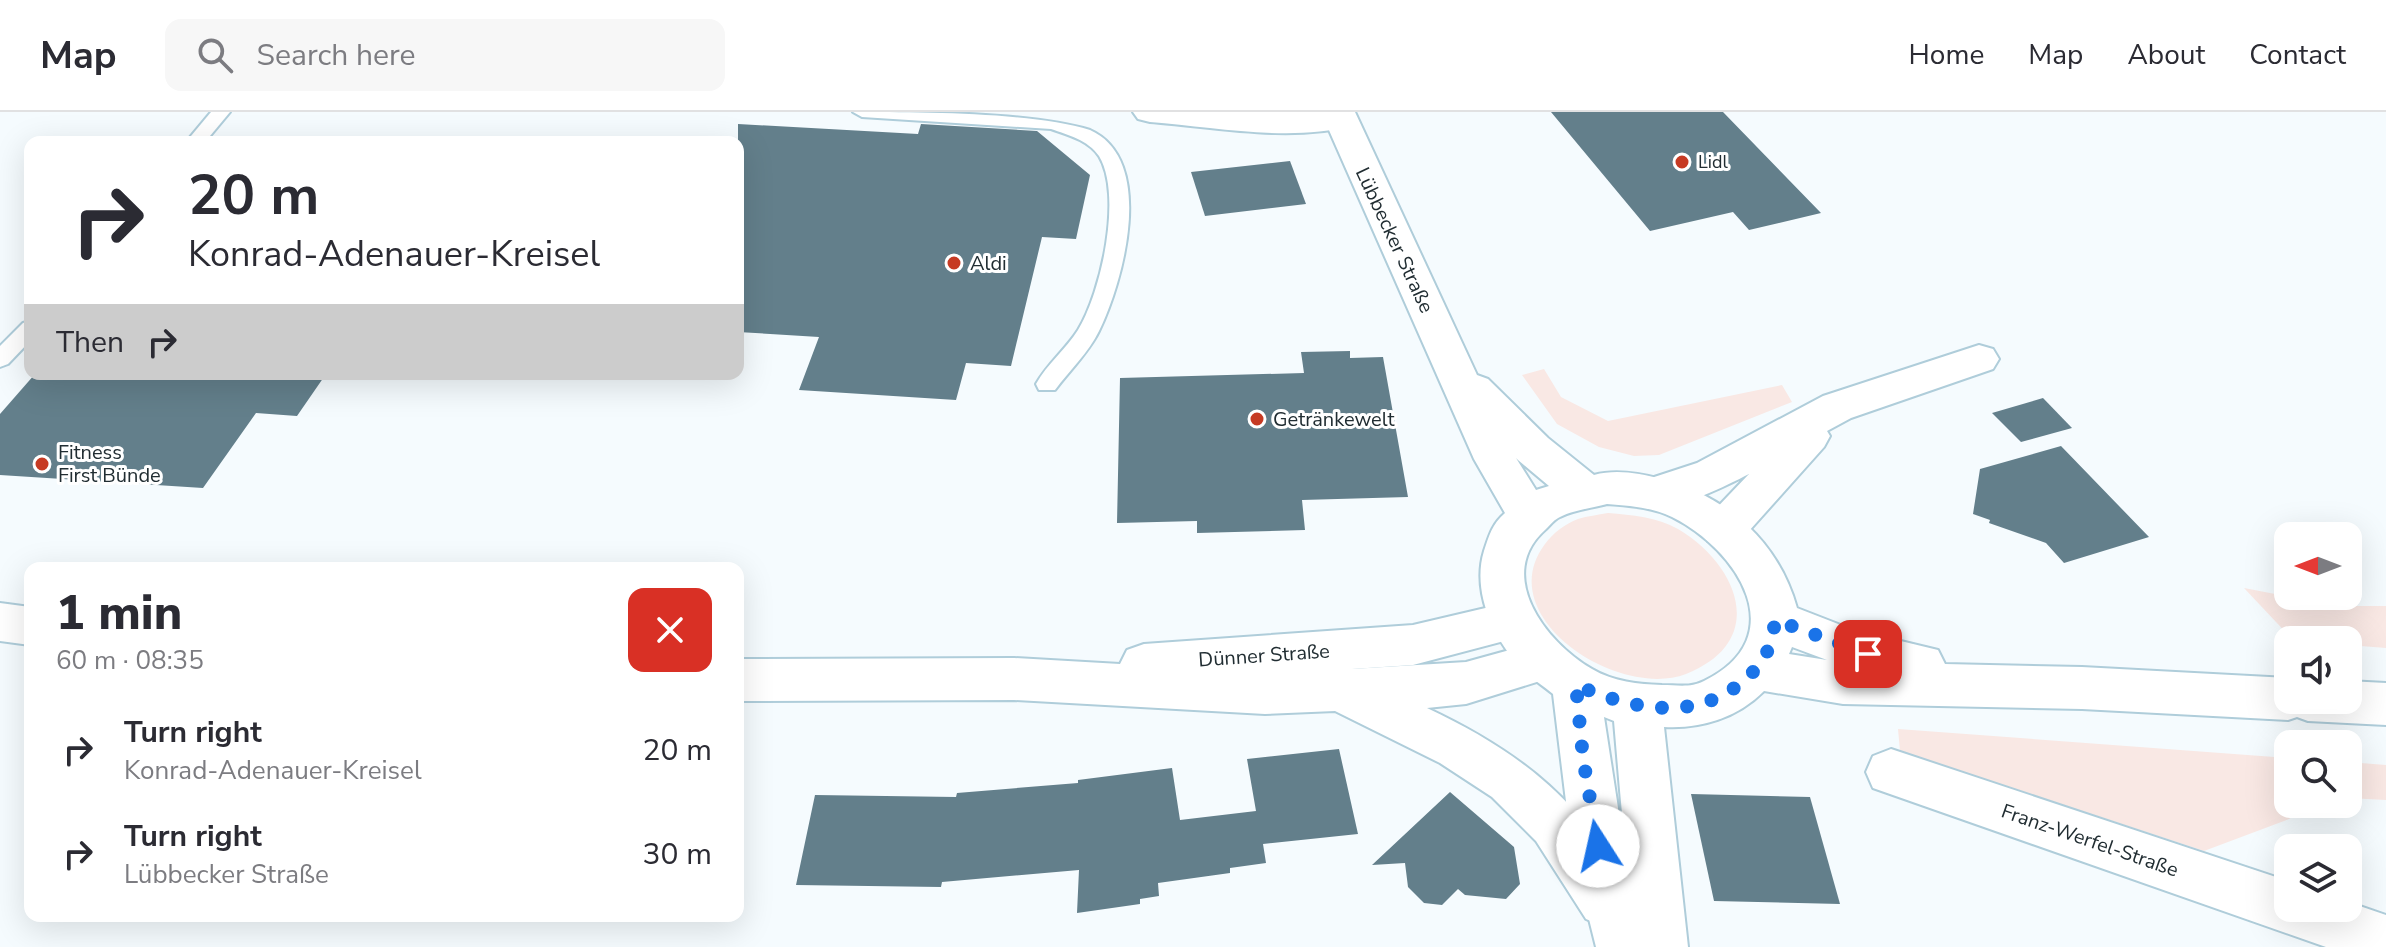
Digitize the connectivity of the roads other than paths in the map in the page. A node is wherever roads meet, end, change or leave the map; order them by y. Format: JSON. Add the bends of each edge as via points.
{"nodes":[{"id":1,"x":221,"y":112,"type":"edge"},
{"id":2,"x":862,"y":112,"type":"edge"},
{"id":3,"x":1150,"y":112,"type":"edge"},
{"id":4,"x":1339,"y":115,"type":"edge"},
{"id":5,"x":200,"y":136,"type":"edge"},
{"id":6,"x":24,"y":334,"type":"edge"},
{"id":7,"x":0,"y":359,"type":"edge"},
{"id":8,"x":1979,"y":359,"type":"dead end"},
{"id":9,"x":1454,"y":368,"type":"junction"},
{"id":10,"x":1047,"y":384,"type":"dead end"},
{"id":11,"x":1837,"y":407,"type":"junction"},
{"id":12,"x":1583,"y":490,"type":"junction"},
{"id":13,"x":1654,"y":494,"type":"junction"},
{"id":14,"x":1528,"y":515,"type":"junction"},
{"id":15,"x":1724,"y":529,"type":"junction"},
{"id":16,"x":1775,"y":620,"type":"junction"},
{"id":17,"x":1511,"y":621,"type":"junction"},
{"id":18,"x":0,"y":622,"type":"edge"},
{"id":19,"x":24,"y":625,"type":"edge"},
{"id":20,"x":1757,"y":670,"type":"junction"},
{"id":21,"x":1559,"y":673,"type":"junction"},
{"id":22,"x":1014,"y":679,"type":"junction"},
{"id":23,"x":744,"y":680,"type":"edge"},
{"id":24,"x":2082,"y":688,"type":"junction"},
{"id":25,"x":1337,"y":690,"type":"junction"},
{"id":26,"x":2274,"y":698,"type":"edge"},
{"id":27,"x":2362,"y":703,"type":"edge"},
{"id":28,"x":2386,"y":704,"type":"edge"},
{"id":29,"x":1637,"y":707,"type":"junction"},
{"id":30,"x":1891,"y":772,"type":"dead end"},
{"id":31,"x":2274,"y":903,"type":"edge"},
{"id":32,"x":2329,"y":922,"type":"edge"},
{"id":33,"x":1616,"y":926,"type":"edge"},
{"id":34,"x":2386,"y":942,"type":"edge"},
{"id":35,"x":1661,"y":947,"type":"edge"}],
"edges":[{"from":1,"to":5,"type":"lane"},
{"from":2,"to":10,"type":"lane","via":[[1053,124],[1086,135],[1106,152],[1116,175],[1121,215],[1110,273],[1089,331]]},
{"from":3,"to":4,"type":"main road","via":[[1284,122]]},
{"from":4,"to":9,"type":"main road","name":"Lübbecker Straße"},
{"from":6,"to":7,"type":"lane"},
{"from":8,"to":11,"type":"main road"},
{"from":9,"to":12,"type":"main road","name":"Lübbecker Straße","via":[[1533,449]]},
{"from":9,"to":14,"type":"main road","name":"Lübbecker Straße","via":[[1495,459]]},
{"from":11,"to":13,"type":"main road","via":[[1712,474]]},
{"from":11,"to":15,"type":"main road"},
{"from":12,"to":13,"type":"main road"},
{"from":12,"to":14,"type":"main road","via":[[1549,501]]},
{"from":13,"to":15,"type":"main road","via":[[1691,508]]},
{"from":14,"to":17,"type":"main road","via":[[1509,537],[1502,556],[1503,599]]},
{"from":15,"to":16,"type":"main road","via":[[1755,562],[1773,600]]},
{"from":16,"to":20,"type":"main road","via":[[1769,652]]},
{"from":16,"to":24,"type":"main road","via":[[1888,659]]},
{"from":17,"to":21,"type":"main road"},
{"from":17,"to":22,"type":"main road","name":"Dünner Straße","via":[[1413,645],[1115,666]]},
{"from":18,"to":19,"type":"main road"},
{"from":20,"to":24,"type":"main road","via":[[1843,683]]},
{"from":20,"to":29,"type":"main road","via":[[1727,694],[1701,705]]},
{"from":21,"to":25,"type":"main road","name":"Dünner Straße","via":[[1437,687]]},
{"from":21,"to":29,"type":"main road","via":[[1605,698]]},
{"from":21,"to":33,"type":"main road","via":[[1583,758]]},
{"from":22,"to":23,"type":"main road","name":"Dünner Straße"},
{"from":22,"to":25,"type":"main road","name":"Dünner Straße","via":[[1265,693]]},
{"from":24,"to":26,"type":"main road"},
{"from":25,"to":33,"type":"main road","name":"Dünner Straße","via":[[1465,750],[1509,782],[1553,822]]},
{"from":27,"to":28,"type":"main road"},
{"from":29,"to":35,"type":"main road"},
{"from":30,"to":31,"type":"main road","name":"Franz-Werfel-Straße"},
{"from":32,"to":34,"type":"main road","name":"Franz-Werfel-Straße"}]}
